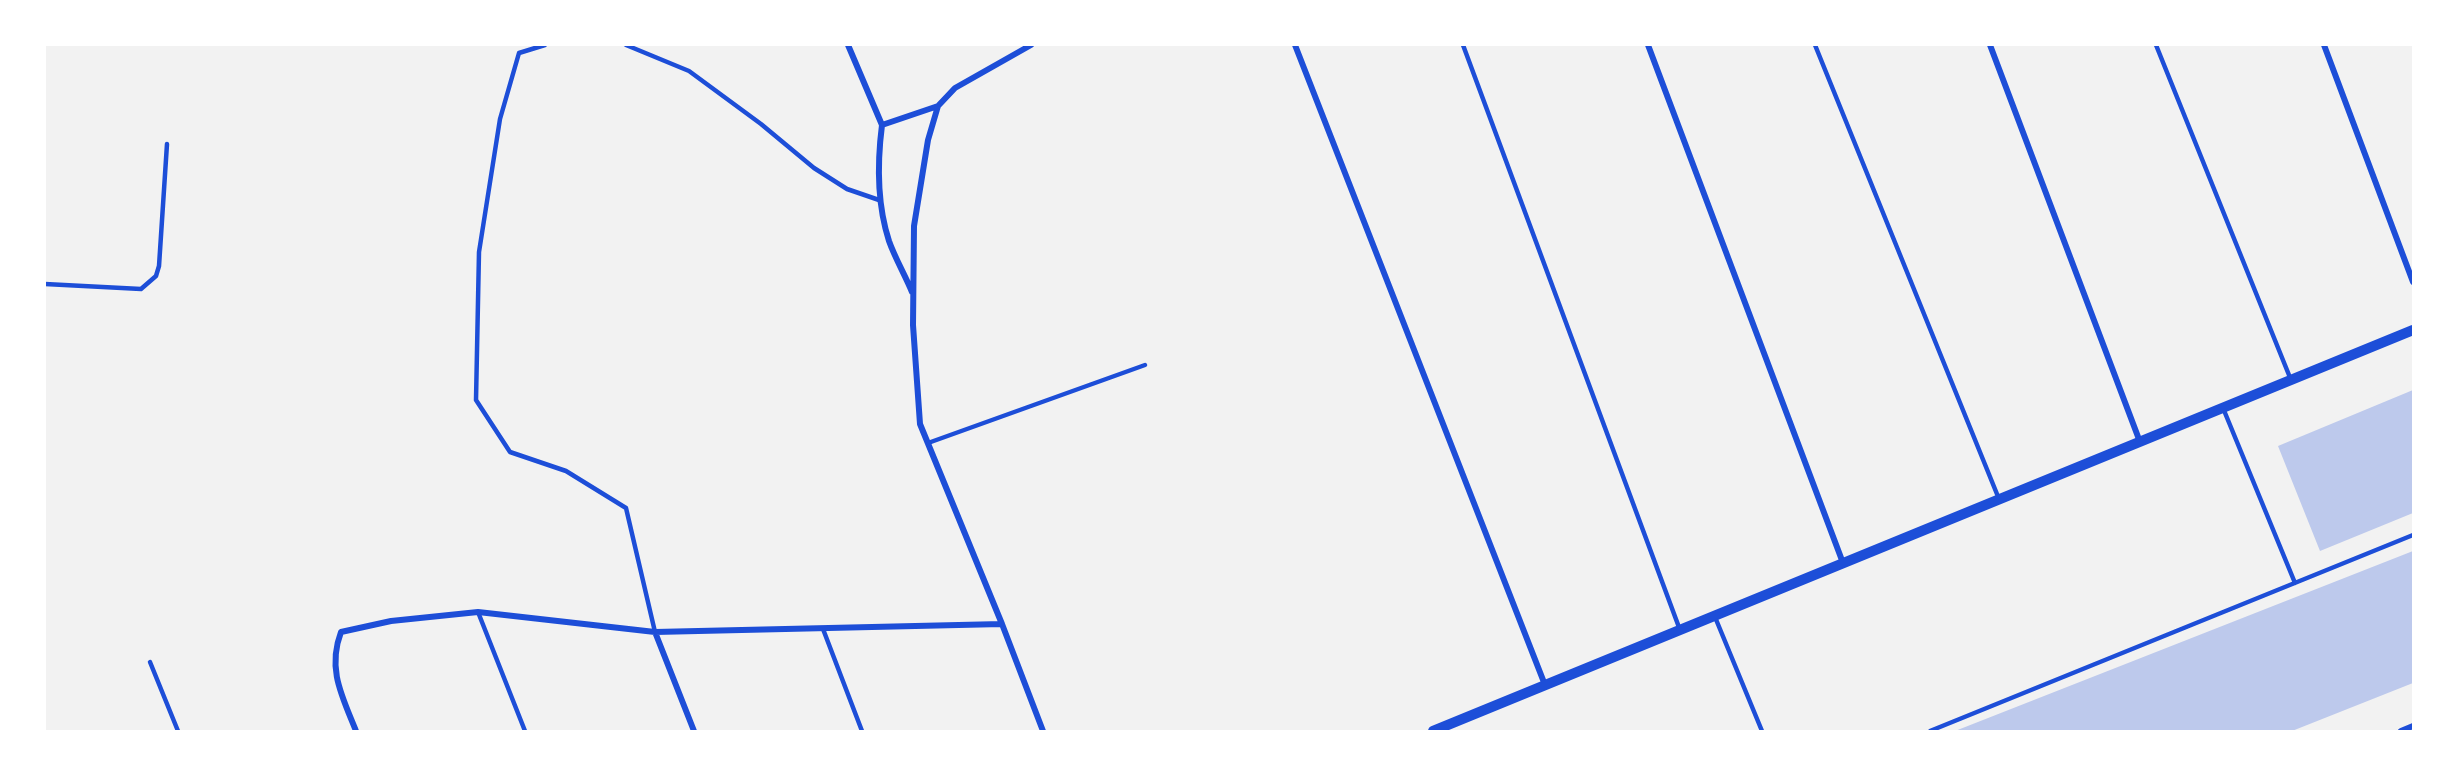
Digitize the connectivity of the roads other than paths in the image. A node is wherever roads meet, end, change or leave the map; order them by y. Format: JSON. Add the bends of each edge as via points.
{"nodes":[{"id":1,"x":545,"y":45,"type":"edge"},
{"id":2,"x":626,"y":45,"type":"edge"},
{"id":3,"x":848,"y":45,"type":"edge"},
{"id":4,"x":1031,"y":45,"type":"edge"},
{"id":5,"x":1295,"y":45,"type":"edge"},
{"id":6,"x":1463,"y":45,"type":"edge"},
{"id":7,"x":1648,"y":45,"type":"edge"},
{"id":8,"x":1815,"y":45,"type":"edge"},
{"id":9,"x":1990,"y":45,"type":"edge"},
{"id":10,"x":2156,"y":45,"type":"edge"},
{"id":11,"x":2324,"y":45,"type":"edge"},
{"id":12,"x":938,"y":106,"type":"junction"},
{"id":13,"x":882,"y":125,"type":"junction"},
{"id":14,"x":167,"y":144,"type":"dead end"},
{"id":15,"x":879,"y":200,"type":"junction"},
{"id":16,"x":2413,"y":282,"type":"edge"},
{"id":17,"x":45,"y":284,"type":"edge"},
{"id":18,"x":914,"y":295,"type":"junction"},
{"id":19,"x":2413,"y":330,"type":"edge"},
{"id":20,"x":1145,"y":365,"type":"dead end"},
{"id":21,"x":2291,"y":380,"type":"junction"},
{"id":22,"x":2223,"y":408,"type":"junction"},
{"id":23,"x":2140,"y":442,"type":"junction"},
{"id":24,"x":928,"y":443,"type":"junction"},
{"id":25,"x":1999,"y":499,"type":"junction"},
{"id":26,"x":2413,"y":535,"type":"edge"},
{"id":27,"x":1843,"y":562,"type":"junction"},
{"id":28,"x":2295,"y":583,"type":"junction"},
{"id":29,"x":478,"y":612,"type":"junction"},
{"id":30,"x":1715,"y":616,"type":"junction"},
{"id":31,"x":1002,"y":624,"type":"junction"},
{"id":32,"x":823,"y":629,"type":"junction"},
{"id":33,"x":1680,"y":630,"type":"junction"},
{"id":34,"x":655,"y":632,"type":"junction"},
{"id":35,"x":150,"y":662,"type":"dead end"},
{"id":36,"x":1545,"y":685,"type":"junction"},
{"id":37,"x":2413,"y":726,"type":"edge"},
{"id":38,"x":178,"y":731,"type":"edge"},
{"id":39,"x":356,"y":731,"type":"edge"},
{"id":40,"x":525,"y":731,"type":"edge"},
{"id":41,"x":694,"y":731,"type":"edge"},
{"id":42,"x":862,"y":731,"type":"edge"},
{"id":43,"x":1043,"y":731,"type":"edge"},
{"id":44,"x":1433,"y":731,"type":"edge"},
{"id":45,"x":1762,"y":731,"type":"edge"},
{"id":46,"x":1930,"y":731,"type":"edge"},
{"id":47,"x":2401,"y":731,"type":"edge"}],
"edges":[{"from":1,"to":34,"type":"lane","via":[[519,53],[500,119],[479,252],[476,400],[510,452],[566,471],[626,508]]},
{"from":2,"to":15,"type":"lane","via":[[689,71],[814,168],[847,189]]},
{"from":3,"to":13,"type":"street"},
{"from":4,"to":12,"type":"street","via":[[956,88]]},
{"from":5,"to":36,"type":"street"},
{"from":6,"to":33,"type":"lane"},
{"from":7,"to":27,"type":"street"},
{"from":8,"to":25,"type":"lane"},
{"from":9,"to":23,"type":"street"},
{"from":10,"to":21,"type":"lane"},
{"from":11,"to":16,"type":"street"},
{"from":12,"to":13,"type":"street"},
{"from":12,"to":18,"type":"street","via":[[928,140],[915,226]]},
{"from":13,"to":15,"type":"street"},
{"from":14,"to":17,"type":"lane","via":[[156,276],[141,289]]},
{"from":15,"to":18,"type":"street","via":[[889,242]]},
{"from":18,"to":24,"type":"street","via":[[920,424]]},
{"from":19,"to":21,"type":"street"},
{"from":20,"to":24,"type":"lane"},
{"from":21,"to":22,"type":"street"},
{"from":22,"to":23,"type":"street"},
{"from":22,"to":28,"type":"lane"},
{"from":23,"to":25,"type":"street"},
{"from":24,"to":31,"type":"street"},
{"from":25,"to":27,"type":"street"},
{"from":26,"to":28,"type":"lane"},
{"from":27,"to":30,"type":"street"},
{"from":28,"to":46,"type":"lane"},
{"from":29,"to":34,"type":"street"},
{"from":29,"to":39,"type":"street","via":[[391,621],[341,632],[334,662]]},
{"from":29,"to":40,"type":"lane"},
{"from":30,"to":33,"type":"street"},
{"from":30,"to":45,"type":"lane"},
{"from":31,"to":32,"type":"street"},
{"from":31,"to":43,"type":"street"},
{"from":32,"to":34,"type":"street"},
{"from":32,"to":42,"type":"lane"},
{"from":33,"to":36,"type":"street"},
{"from":34,"to":41,"type":"street"},
{"from":35,"to":38,"type":"lane"},
{"from":36,"to":44,"type":"street"},
{"from":37,"to":47,"type":"street"}]}
